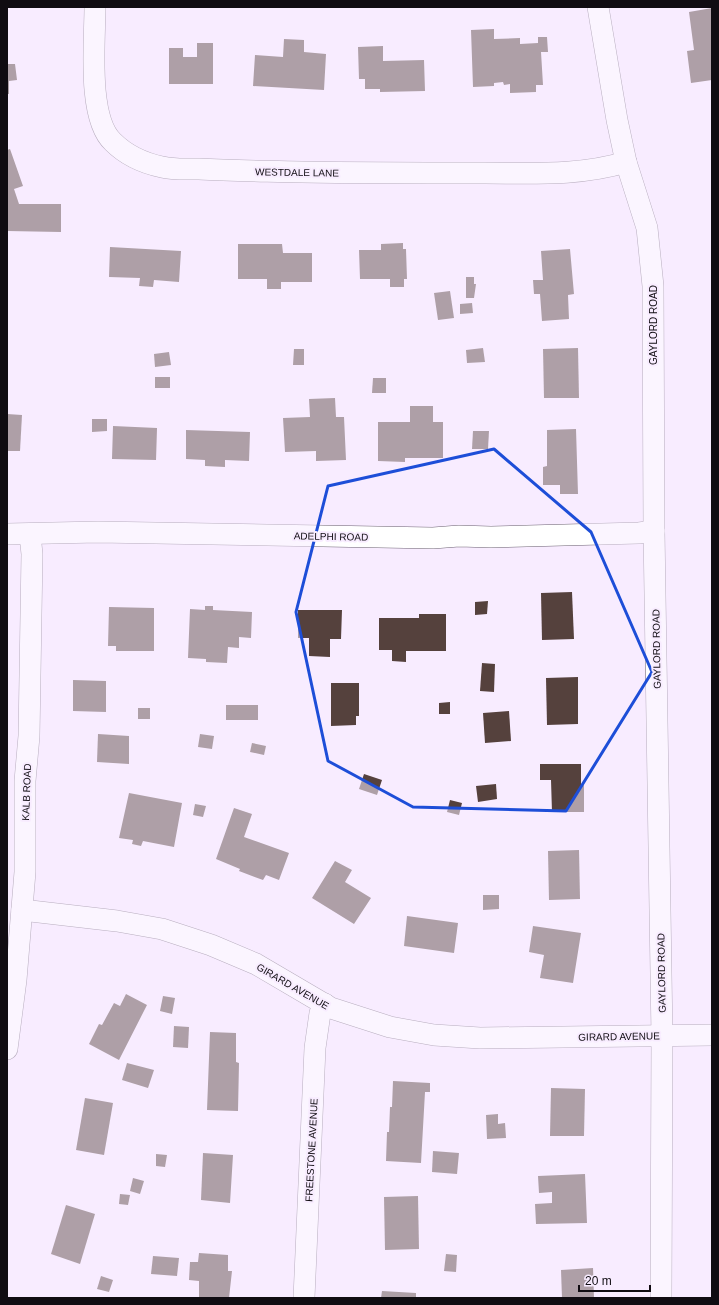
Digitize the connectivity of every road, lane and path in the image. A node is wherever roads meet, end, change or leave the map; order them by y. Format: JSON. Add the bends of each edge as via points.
{"nodes":[{"id":1,"x":95,"y":7,"type":"edge"},
{"id":2,"x":598,"y":7,"type":"edge"},
{"id":3,"x":626,"y":162,"type":"junction"},
{"id":4,"x":654,"y":531,"type":"junction"},
{"id":5,"x":7,"y":534,"type":"edge"},
{"id":6,"x":30,"y":535,"type":"junction"},
{"id":7,"x":22,"y":910,"type":"junction"},
{"id":8,"x":325,"y":1004,"type":"junction"},
{"id":9,"x":712,"y":1035,"type":"edge"},
{"id":10,"x":662,"y":1036,"type":"junction"},
{"id":11,"x":7,"y":1049,"type":"edge"},
{"id":12,"x":304,"y":1298,"type":"edge"},
{"id":13,"x":661,"y":1298,"type":"edge"}],
"edges":[{"from":1,"to":3,"type":"street","name":"WESTDALE LANE","via":[[94,76],[102,127],[111,141],[129,156],[142,162],[165,168],[408,173],[569,173],[606,168]]},
{"from":2,"to":3,"type":"street","name":"GAYLORD ROAD"},
{"from":3,"to":4,"type":"street","name":"GAYLORD ROAD","via":[[647,228],[654,286]]},
{"from":4,"to":6,"type":"street","name":"ADELPHI ROAD","via":[[639,534],[433,538],[98,532]]},
{"from":4,"to":10,"type":"street","name":"GAYLORD ROAD"},
{"from":5,"to":6,"type":"street","name":"ADELPHI ROAD"},
{"from":6,"to":7,"type":"street","name":"KALB ROAD","via":[[32,570],[29,736],[25,781],[25,872]]},
{"from":7,"to":8,"type":"street","name":"GIRARD AVENUE","via":[[162,929],[211,945],[256,964]]},
{"from":7,"to":11,"type":"street","name":"KALB ROAD"},
{"from":8,"to":10,"type":"street","name":"GIRARD AVENUE","via":[[390,1027],[434,1035],[480,1038]]},
{"from":8,"to":12,"type":"street","name":"FREESTONE AVENUE","via":[[320,1013],[315,1048]]},
{"from":9,"to":10,"type":"street","name":"GIRARD AVENUE"},
{"from":10,"to":13,"type":"street","name":"GAYLORD ROAD"}]}
